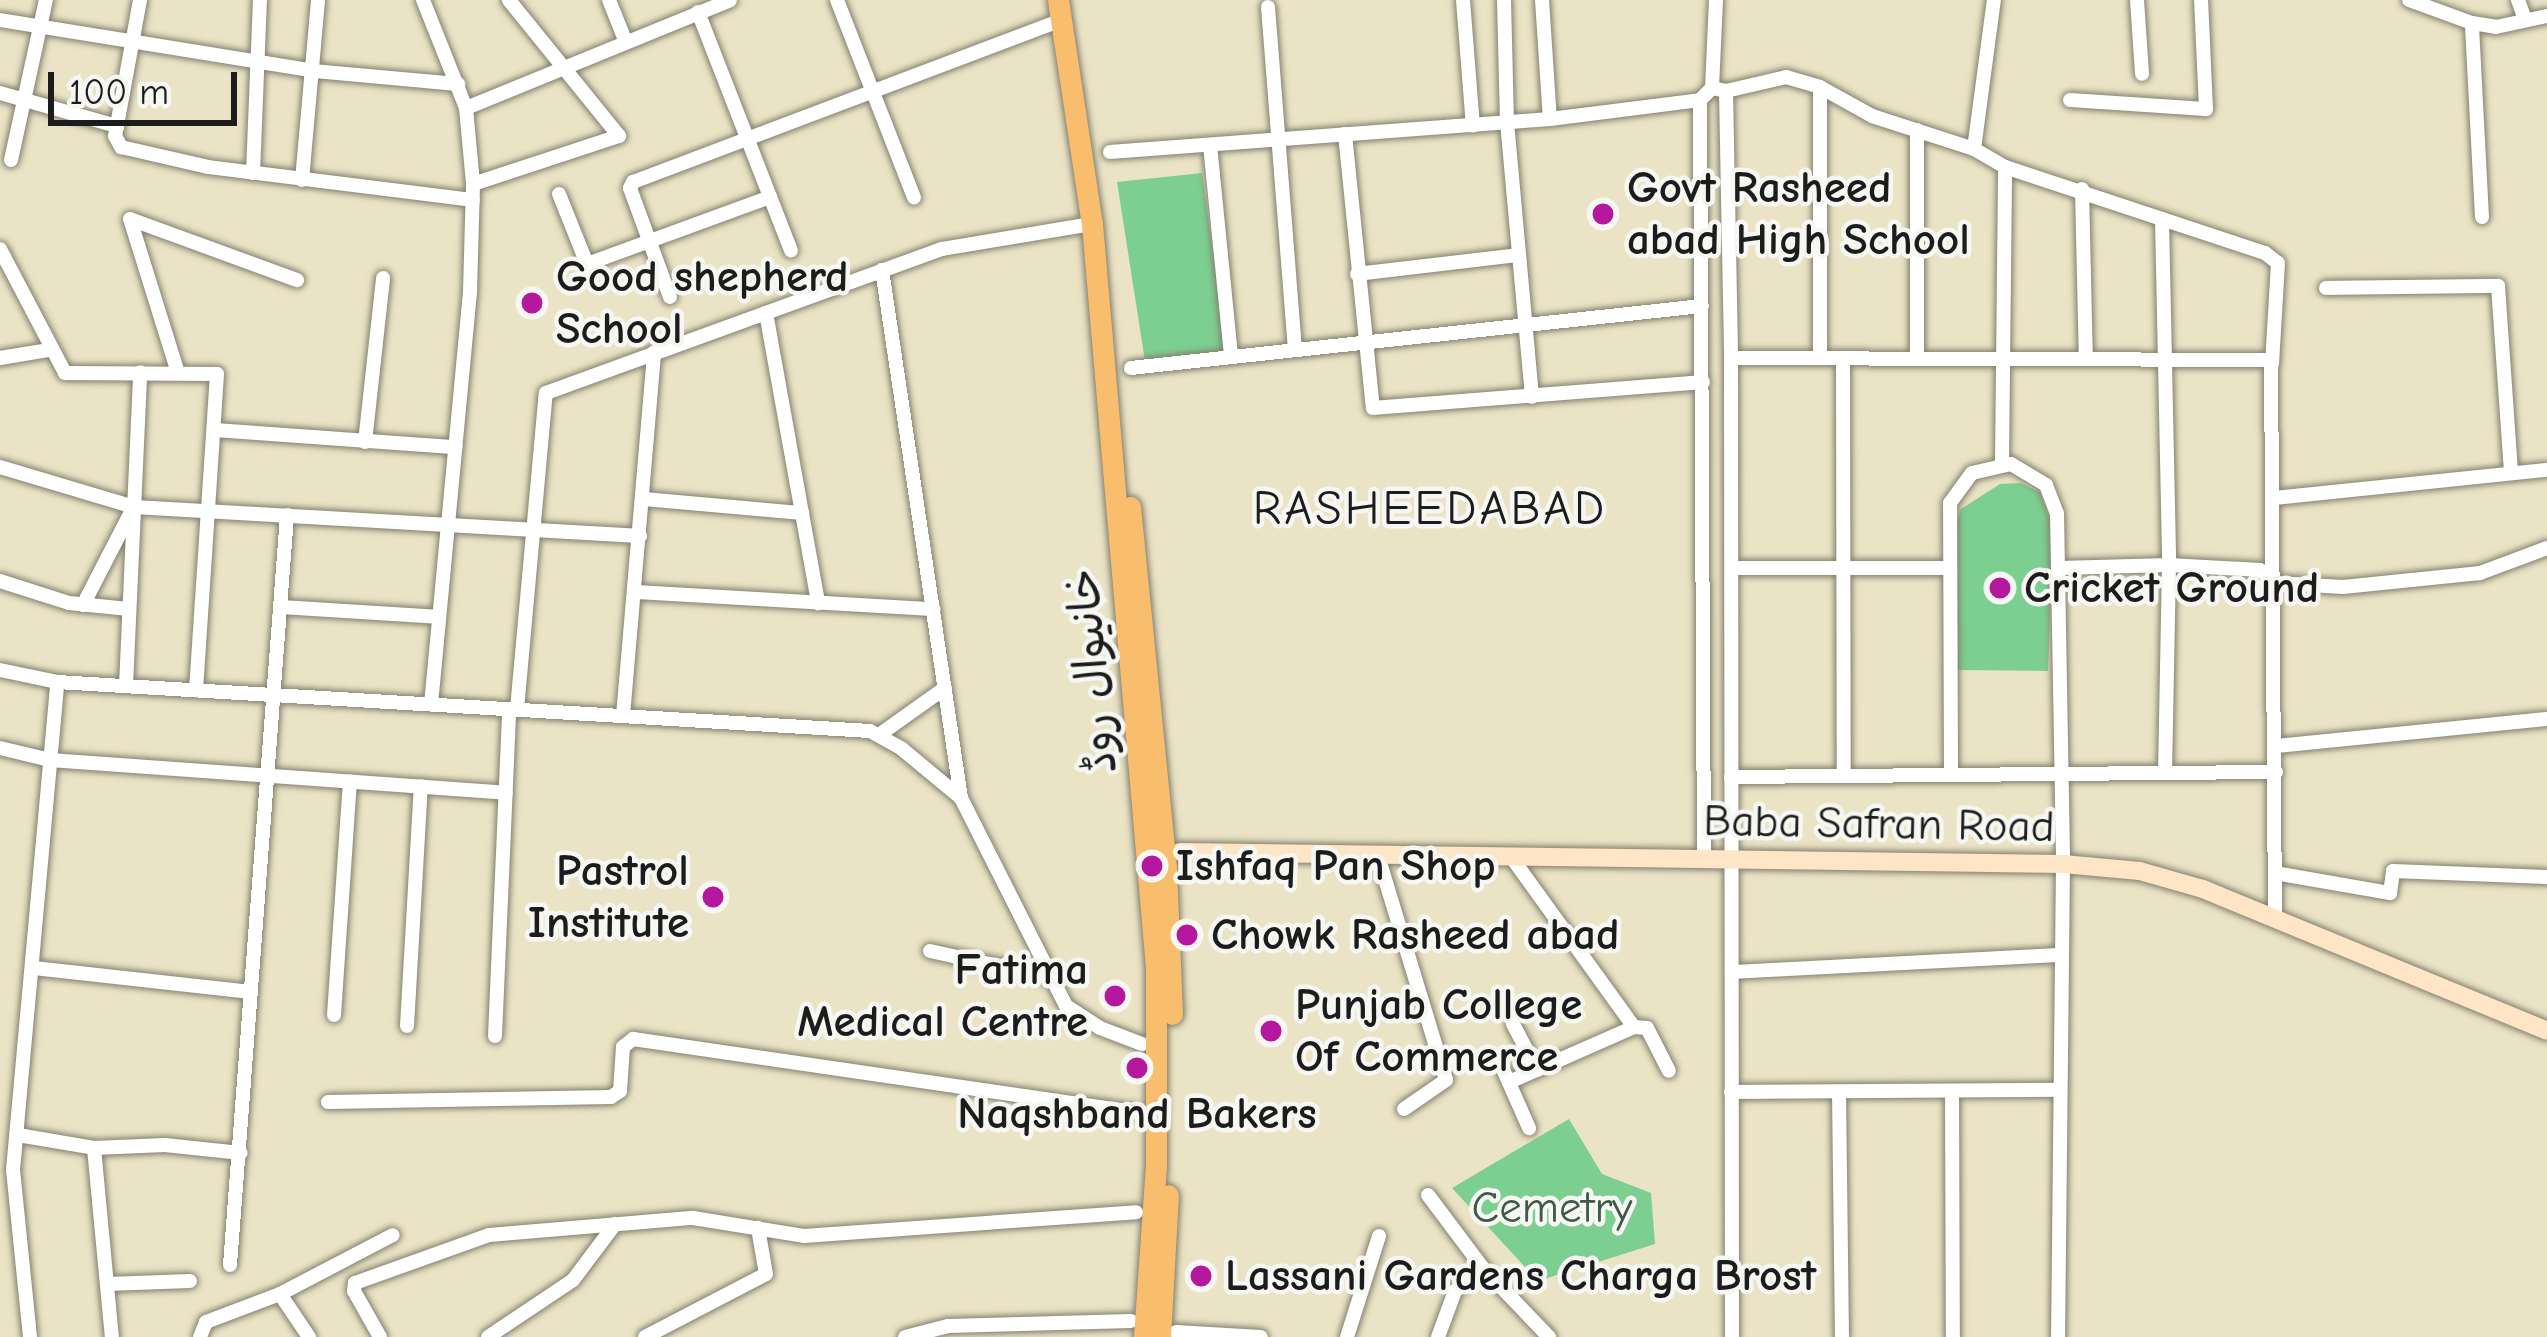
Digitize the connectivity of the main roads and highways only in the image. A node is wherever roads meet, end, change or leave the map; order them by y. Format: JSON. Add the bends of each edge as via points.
{"nodes":[{"id":1,"x":1064,"y":7,"type":"edge"},
{"id":2,"x":1180,"y":853,"type":"dead end"},
{"id":3,"x":2547,"y":1031,"type":"edge"},
{"id":4,"x":1138,"y":1329,"type":"edge"},
{"id":5,"x":1168,"y":1335,"type":"edge"}],
"edges":[{"from":1,"to":4,"type":"main road","name":"خانیوال روڈ","via":[[1092,224],[1156,968],[1156,1165]]},
{"from":1,"to":5,"type":"main road","name":"خانیوال روڈ","via":[[1100,192],[1166,870],[1174,1060]]},
{"from":2,"to":3,"type":"main road","name":"Baba Safran Road","via":[[2140,871],[2275,917]]}]}
